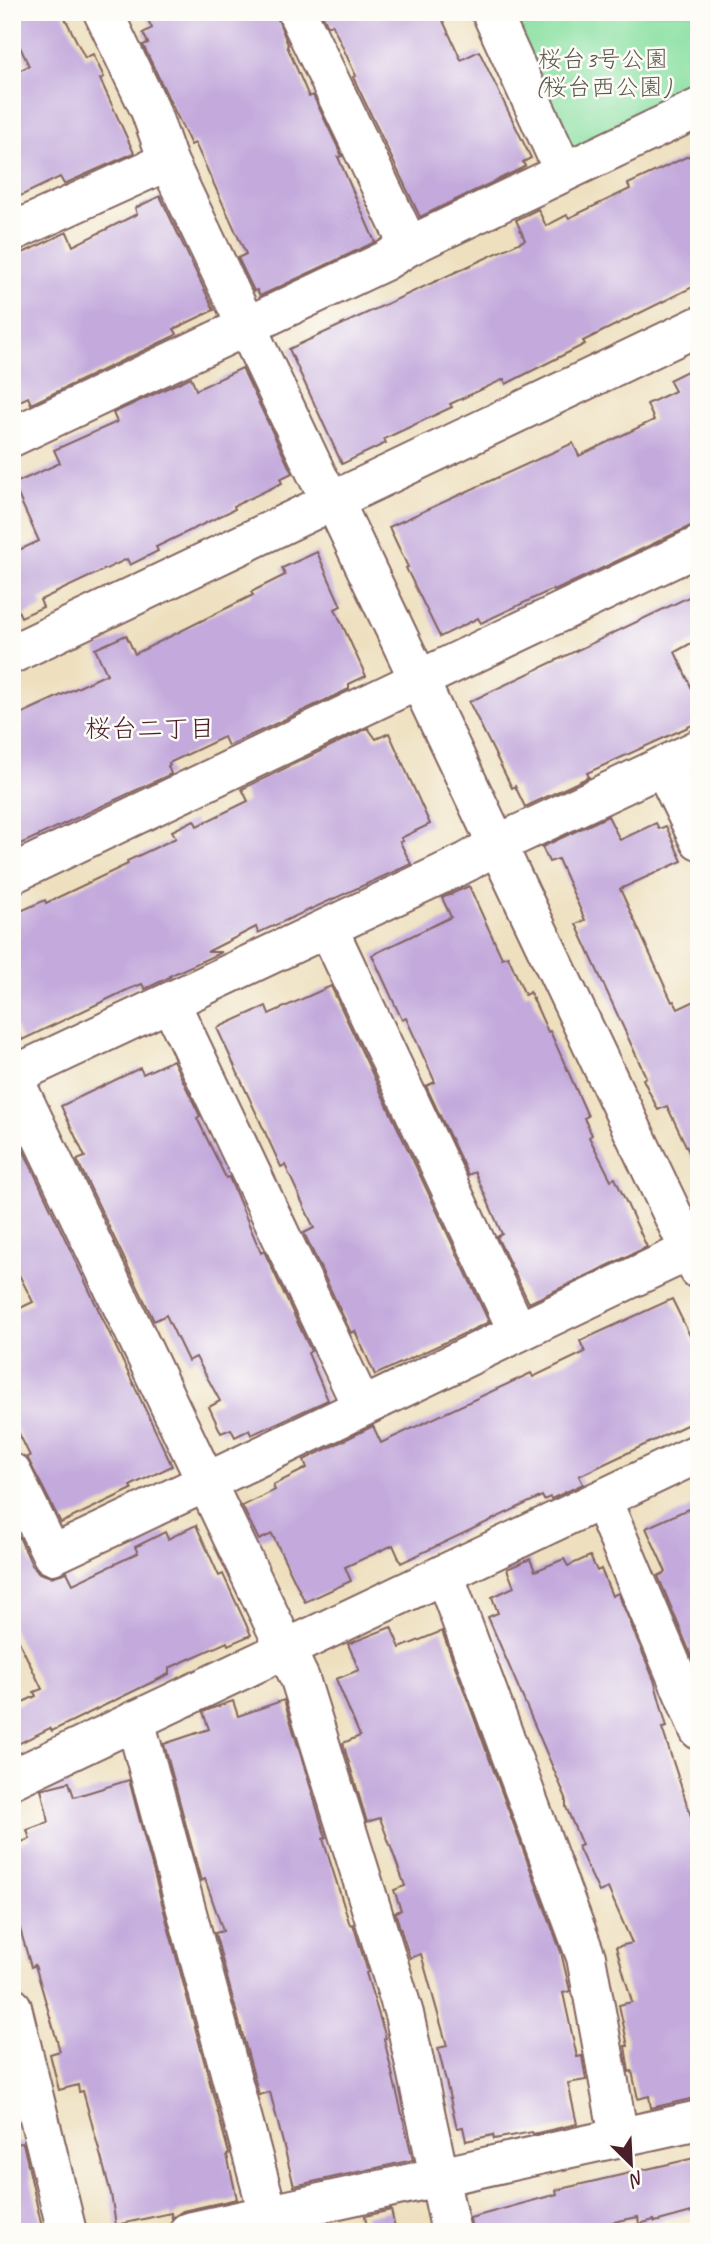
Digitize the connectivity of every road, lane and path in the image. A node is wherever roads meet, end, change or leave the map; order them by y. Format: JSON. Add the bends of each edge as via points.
{"nodes":[{"id":1,"x":103,"y":12,"type":"edge"},
{"id":2,"x":297,"y":12,"type":"edge"},
{"id":3,"x":491,"y":12,"type":"edge"},
{"id":4,"x":699,"y":108,"type":"edge"},
{"id":5,"x":168,"y":161,"type":"junction"},
{"id":6,"x":564,"y":172,"type":"junction"},
{"id":7,"x":12,"y":232,"type":"edge"},
{"id":8,"x":409,"y":246,"type":"junction"},
{"id":9,"x":247,"y":326,"type":"junction"},
{"id":10,"x":699,"y":326,"type":"edge"},
{"id":11,"x":12,"y":437,"type":"edge"},
{"id":12,"x":334,"y":501,"type":"junction"},
{"id":13,"x":699,"y":546,"type":"edge"},
{"id":14,"x":12,"y":654,"type":"edge"},
{"id":15,"x":419,"y":679,"type":"junction"},
{"id":16,"x":699,"y":749,"type":"edge"},
{"id":17,"x":663,"y":766,"type":"junction"},
{"id":18,"x":699,"y":840,"type":"edge"},
{"id":19,"x":496,"y":845,"type":"junction"},
{"id":20,"x":12,"y":874,"type":"edge"},
{"id":21,"x":328,"y":928,"type":"junction"},
{"id":22,"x":170,"y":1002,"type":"junction"},
{"id":23,"x":12,"y":1075,"type":"edge"},
{"id":24,"x":694,"y":1261,"type":"edge"},
{"id":25,"x":518,"y":1332,"type":"junction"},
{"id":26,"x":362,"y":1407,"type":"junction"},
{"id":27,"x":699,"y":1453,"type":"edge"},
{"id":28,"x":12,"y":1473,"type":"edge"},
{"id":29,"x":208,"y":1482,"type":"junction"},
{"id":30,"x":602,"y":1500,"type":"junction"},
{"id":31,"x":444,"y":1574,"type":"junction"},
{"id":32,"x":286,"y":1648,"type":"junction"},
{"id":33,"x":135,"y":1720,"type":"junction"},
{"id":34,"x":699,"y":1730,"type":"edge"},
{"id":35,"x":12,"y":1779,"type":"edge"},
{"id":36,"x":12,"y":2007,"type":"edge"},
{"id":37,"x":699,"y":2120,"type":"edge"},
{"id":38,"x":619,"y":2137,"type":"junction"},
{"id":39,"x":438,"y":2177,"type":"junction"},
{"id":40,"x":268,"y":2213,"type":"junction"},
{"id":41,"x":67,"y":2232,"type":"edge"},
{"id":42,"x":188,"y":2232,"type":"edge"},
{"id":43,"x":451,"y":2232,"type":"edge"}],
"edges":[{"from":1,"to":5,"type":"street","via":[[150,110]]},
{"from":2,"to":8,"type":"street"},
{"from":3,"to":6,"type":"street"},
{"from":4,"to":6,"type":"street"},
{"from":5,"to":7,"type":"street"},
{"from":5,"to":9,"type":"street"},
{"from":6,"to":8,"type":"street"},
{"from":8,"to":9,"type":"street"},
{"from":9,"to":11,"type":"street"},
{"from":9,"to":12,"type":"street","via":[[319,479]]},
{"from":10,"to":12,"type":"street"},
{"from":12,"to":14,"type":"street"},
{"from":12,"to":15,"type":"street"},
{"from":13,"to":15,"type":"street"},
{"from":15,"to":19,"type":"street"},
{"from":15,"to":20,"type":"street"},
{"from":16,"to":17,"type":"street"},
{"from":17,"to":18,"type":"street"},
{"from":17,"to":19,"type":"street"},
{"from":19,"to":21,"type":"street"},
{"from":19,"to":24,"type":"street"},
{"from":21,"to":22,"type":"street"},
{"from":21,"to":25,"type":"street"},
{"from":22,"to":23,"type":"street"},
{"from":22,"to":26,"type":"street"},
{"from":23,"to":29,"type":"street"},
{"from":24,"to":25,"type":"street"},
{"from":25,"to":26,"type":"street"},
{"from":26,"to":29,"type":"street"},
{"from":27,"to":30,"type":"street"},
{"from":28,"to":29,"type":"street","via":[[52,1555]]},
{"from":29,"to":32,"type":"street"},
{"from":30,"to":31,"type":"street"},
{"from":30,"to":34,"type":"street"},
{"from":31,"to":32,"type":"street"},
{"from":31,"to":38,"type":"street","via":[[586,1957]]},
{"from":32,"to":33,"type":"street"},
{"from":32,"to":39,"type":"street","via":[[300,1679],[404,2014]]},
{"from":33,"to":35,"type":"street"},
{"from":33,"to":40,"type":"street"},
{"from":36,"to":41,"type":"street"},
{"from":37,"to":38,"type":"street"},
{"from":38,"to":39,"type":"street"},
{"from":39,"to":40,"type":"street"},
{"from":39,"to":43,"type":"street"},
{"from":40,"to":42,"type":"street"}]}
